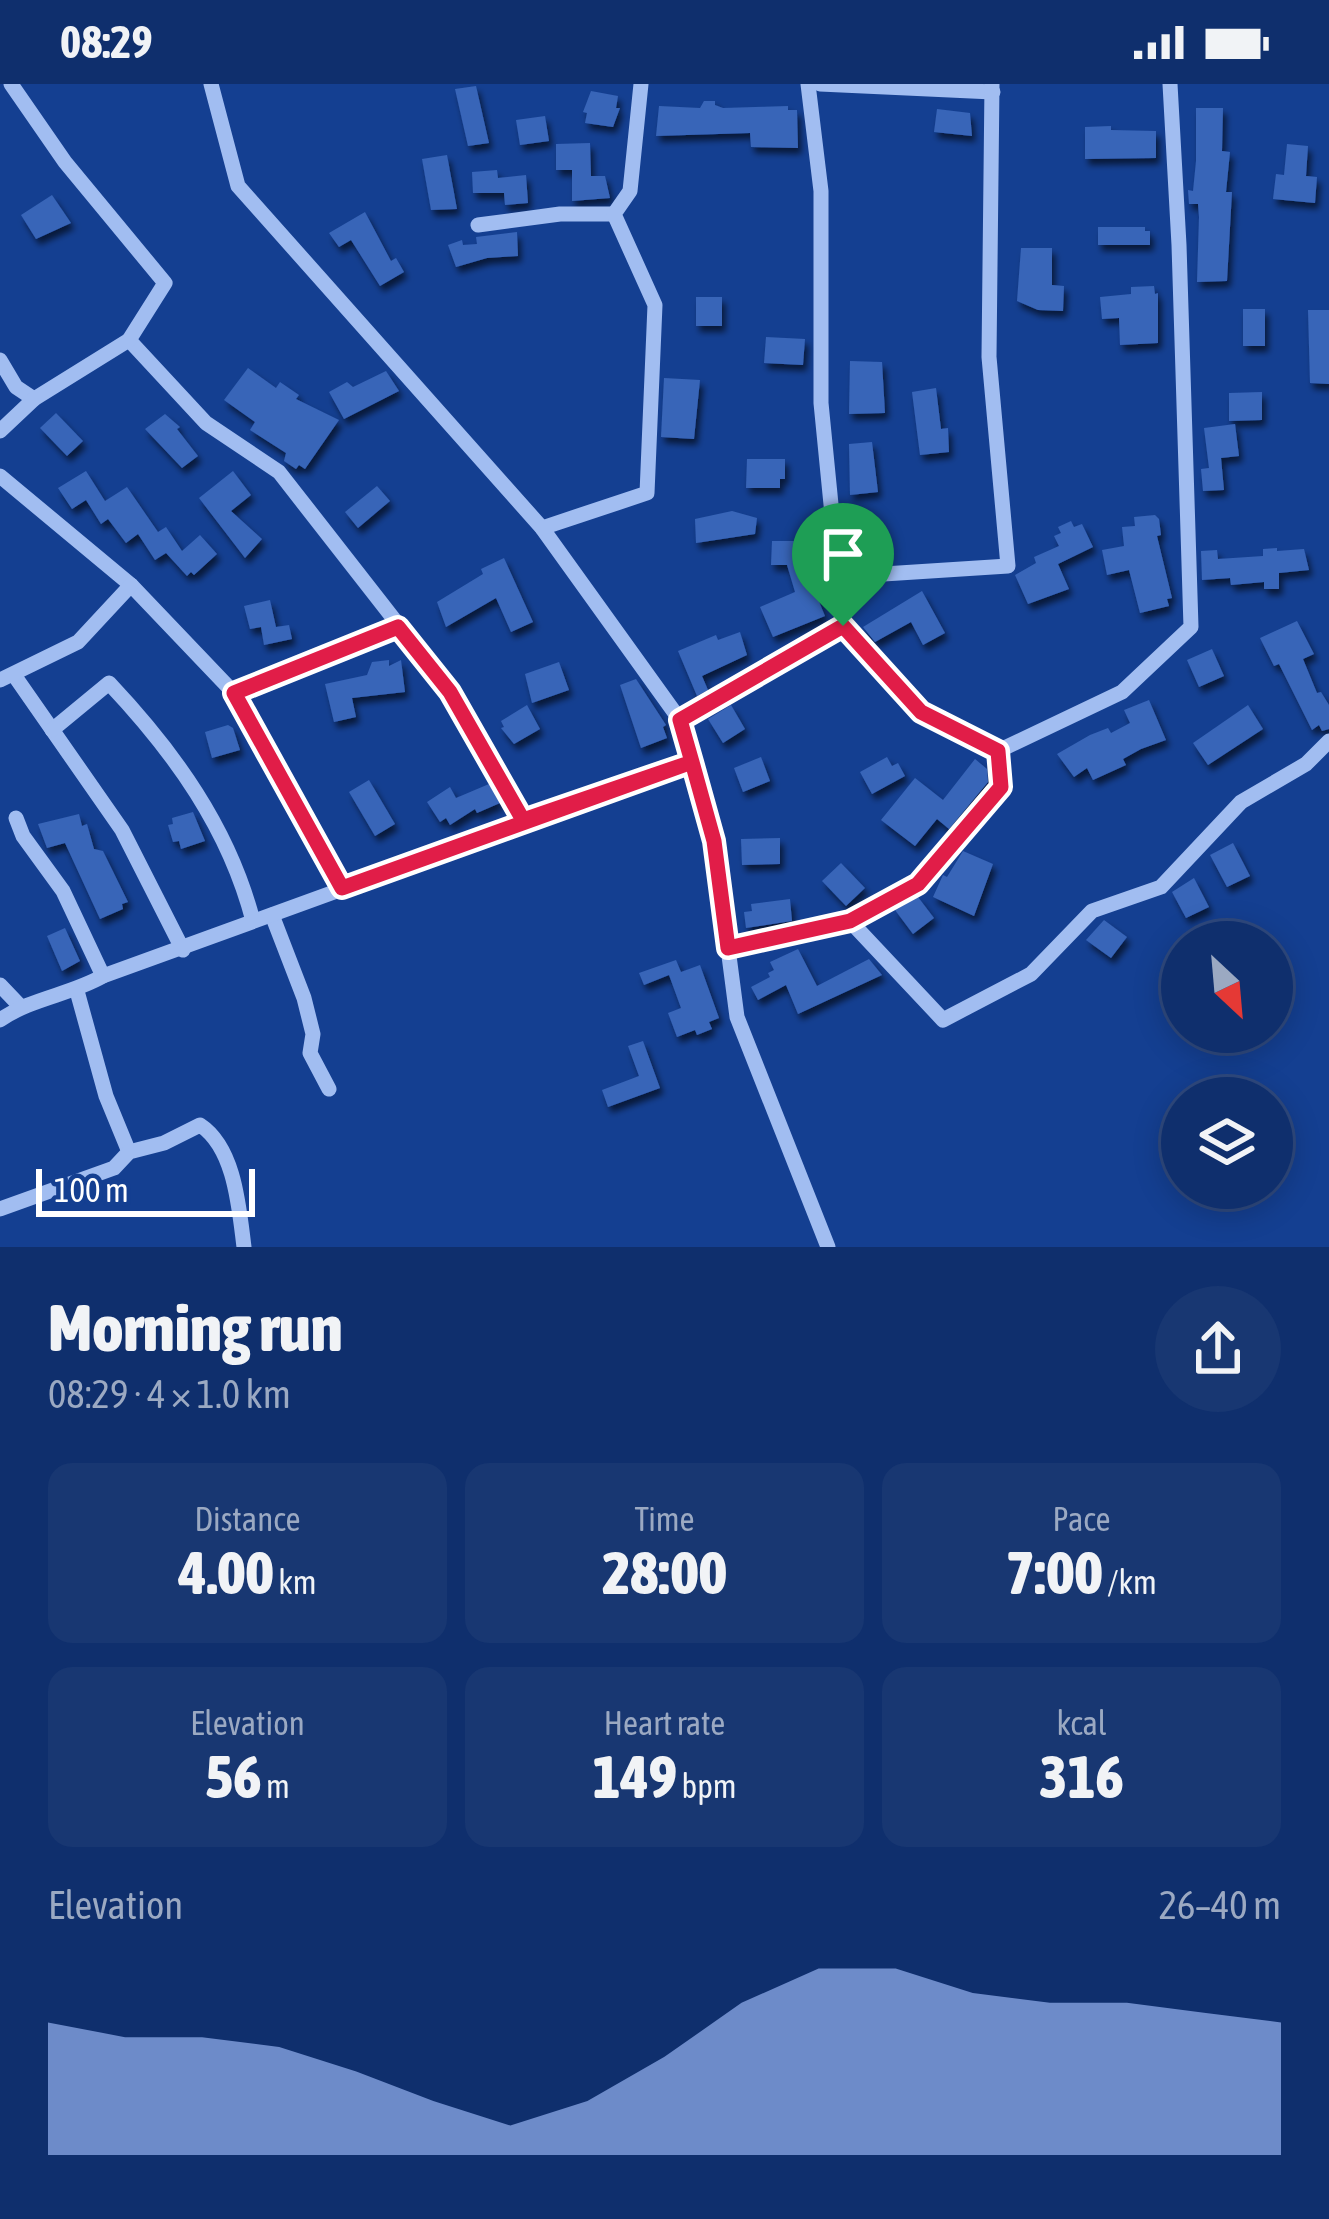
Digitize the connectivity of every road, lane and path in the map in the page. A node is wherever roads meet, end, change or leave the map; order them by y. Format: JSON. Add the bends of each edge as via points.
{"nodes":[{"id":1,"x":11,"y":84,"type":"edge"},
{"id":2,"x":212,"y":84,"type":"edge"},
{"id":3,"x":640,"y":84,"type":"edge"},
{"id":4,"x":808,"y":84,"type":"edge"},
{"id":5,"x":820,"y":84,"type":"edge"},
{"id":6,"x":1170,"y":84,"type":"edge"},
{"id":7,"x":993,"y":88,"type":"edge"},
{"id":8,"x":614,"y":214,"type":"junction"},
{"id":9,"x":478,"y":225,"type":"dead end"},
{"id":10,"x":129,"y":340,"type":"junction"},
{"id":11,"x":0,"y":360,"type":"edge"},
{"id":12,"x":34,"y":399,"type":"junction"},
{"id":13,"x":0,"y":430,"type":"edge"},
{"id":14,"x":0,"y":476,"type":"edge"},
{"id":15,"x":542,"y":528,"type":"junction"},
{"id":16,"x":837,"y":577,"type":"junction"},
{"id":17,"x":130,"y":585,"type":"junction"},
{"id":18,"x":843,"y":626,"type":"junction"},
{"id":19,"x":398,"y":627,"type":"junction"},
{"id":20,"x":7,"y":677,"type":"edge"},
{"id":21,"x":234,"y":693,"type":"junction"},
{"id":22,"x":680,"y":720,"type":"junction"},
{"id":23,"x":52,"y":730,"type":"junction"},
{"id":24,"x":1329,"y":741,"type":"edge"},
{"id":25,"x":998,"y":751,"type":"junction"},
{"id":26,"x":692,"y":762,"type":"junction"},
{"id":27,"x":16,"y":818,"type":"dead end"},
{"id":28,"x":523,"y":820,"type":"junction"},
{"id":29,"x":342,"y":888,"type":"junction"},
{"id":30,"x":272,"y":915,"type":"junction"},
{"id":31,"x":253,"y":920,"type":"junction"},
{"id":32,"x":850,"y":921,"type":"junction"},
{"id":33,"x":728,"y":948,"type":"junction"},
{"id":34,"x":183,"y":950,"type":"junction"},
{"id":35,"x":104,"y":976,"type":"junction"},
{"id":36,"x":0,"y":985,"type":"edge"},
{"id":37,"x":76,"y":991,"type":"junction"},
{"id":38,"x":20,"y":1006,"type":"junction"},
{"id":39,"x":0,"y":1020,"type":"edge"},
{"id":40,"x":329,"y":1089,"type":"dead end"},
{"id":41,"x":129,"y":1152,"type":"junction"},
{"id":42,"x":0,"y":1209,"type":"edge"},
{"id":43,"x":244,"y":1247,"type":"edge"},
{"id":44,"x":828,"y":1247,"type":"edge"}],
"edges":[{"from":1,"to":10,"type":"street","via":[[165,283]]},
{"from":2,"to":15,"type":"street","via":[[238,186]]},
{"from":3,"to":8,"type":"street","via":[[630,191]]},
{"from":4,"to":16,"type":"street"},
{"from":5,"to":7,"type":"street"},
{"from":6,"to":25,"type":"street","via":[[1191,627],[1122,692]]},
{"from":7,"to":16,"type":"street","via":[[989,357],[1007,566]]},
{"from":8,"to":9,"type":"street"},
{"from":8,"to":15,"type":"street","via":[[655,305],[646,493]]},
{"from":10,"to":12,"type":"street"},
{"from":10,"to":19,"type":"street","via":[[206,423],[280,472]]},
{"from":11,"to":12,"type":"street"},
{"from":12,"to":13,"type":"street"},
{"from":14,"to":17,"type":"street"},
{"from":15,"to":22,"type":"street"},
{"from":16,"to":18,"type":"street"},
{"from":17,"to":20,"type":"street","via":[[78,642]]},
{"from":17,"to":21,"type":"street"},
{"from":18,"to":22,"type":"street"},
{"from":18,"to":25,"type":"street","via":[[921,712]]},
{"from":19,"to":21,"type":"street"},
{"from":19,"to":28,"type":"street","via":[[450,692]]},
{"from":20,"to":23,"type":"street"},
{"from":21,"to":29,"type":"street"},
{"from":22,"to":26,"type":"street"},
{"from":23,"to":31,"type":"street","via":[[110,683],[154,732],[223,836]]},
{"from":23,"to":34,"type":"street","via":[[122,830]]},
{"from":24,"to":32,"type":"street","via":[[1241,802],[1161,887],[1093,911],[1031,974],[943,1020]]},
{"from":25,"to":32,"type":"street","via":[[1001,787],[918,884]]},
{"from":26,"to":28,"type":"street"},
{"from":26,"to":33,"type":"street","via":[[714,841]]},
{"from":27,"to":35,"type":"street"},
{"from":28,"to":29,"type":"street"},
{"from":29,"to":30,"type":"street"},
{"from":30,"to":31,"type":"street"},
{"from":30,"to":40,"type":"street","via":[[314,1034],[310,1053]]},
{"from":31,"to":34,"type":"street"},
{"from":32,"to":33,"type":"street"},
{"from":33,"to":44,"type":"street","via":[[736,1017]]},
{"from":34,"to":35,"type":"street"},
{"from":35,"to":37,"type":"street"},
{"from":36,"to":38,"type":"street"},
{"from":37,"to":38,"type":"street"},
{"from":37,"to":41,"type":"street"},
{"from":38,"to":39,"type":"street"},
{"from":41,"to":42,"type":"street","via":[[113,1168]]},
{"from":41,"to":43,"type":"street","via":[[200,1125],[215,1135]]}]}
